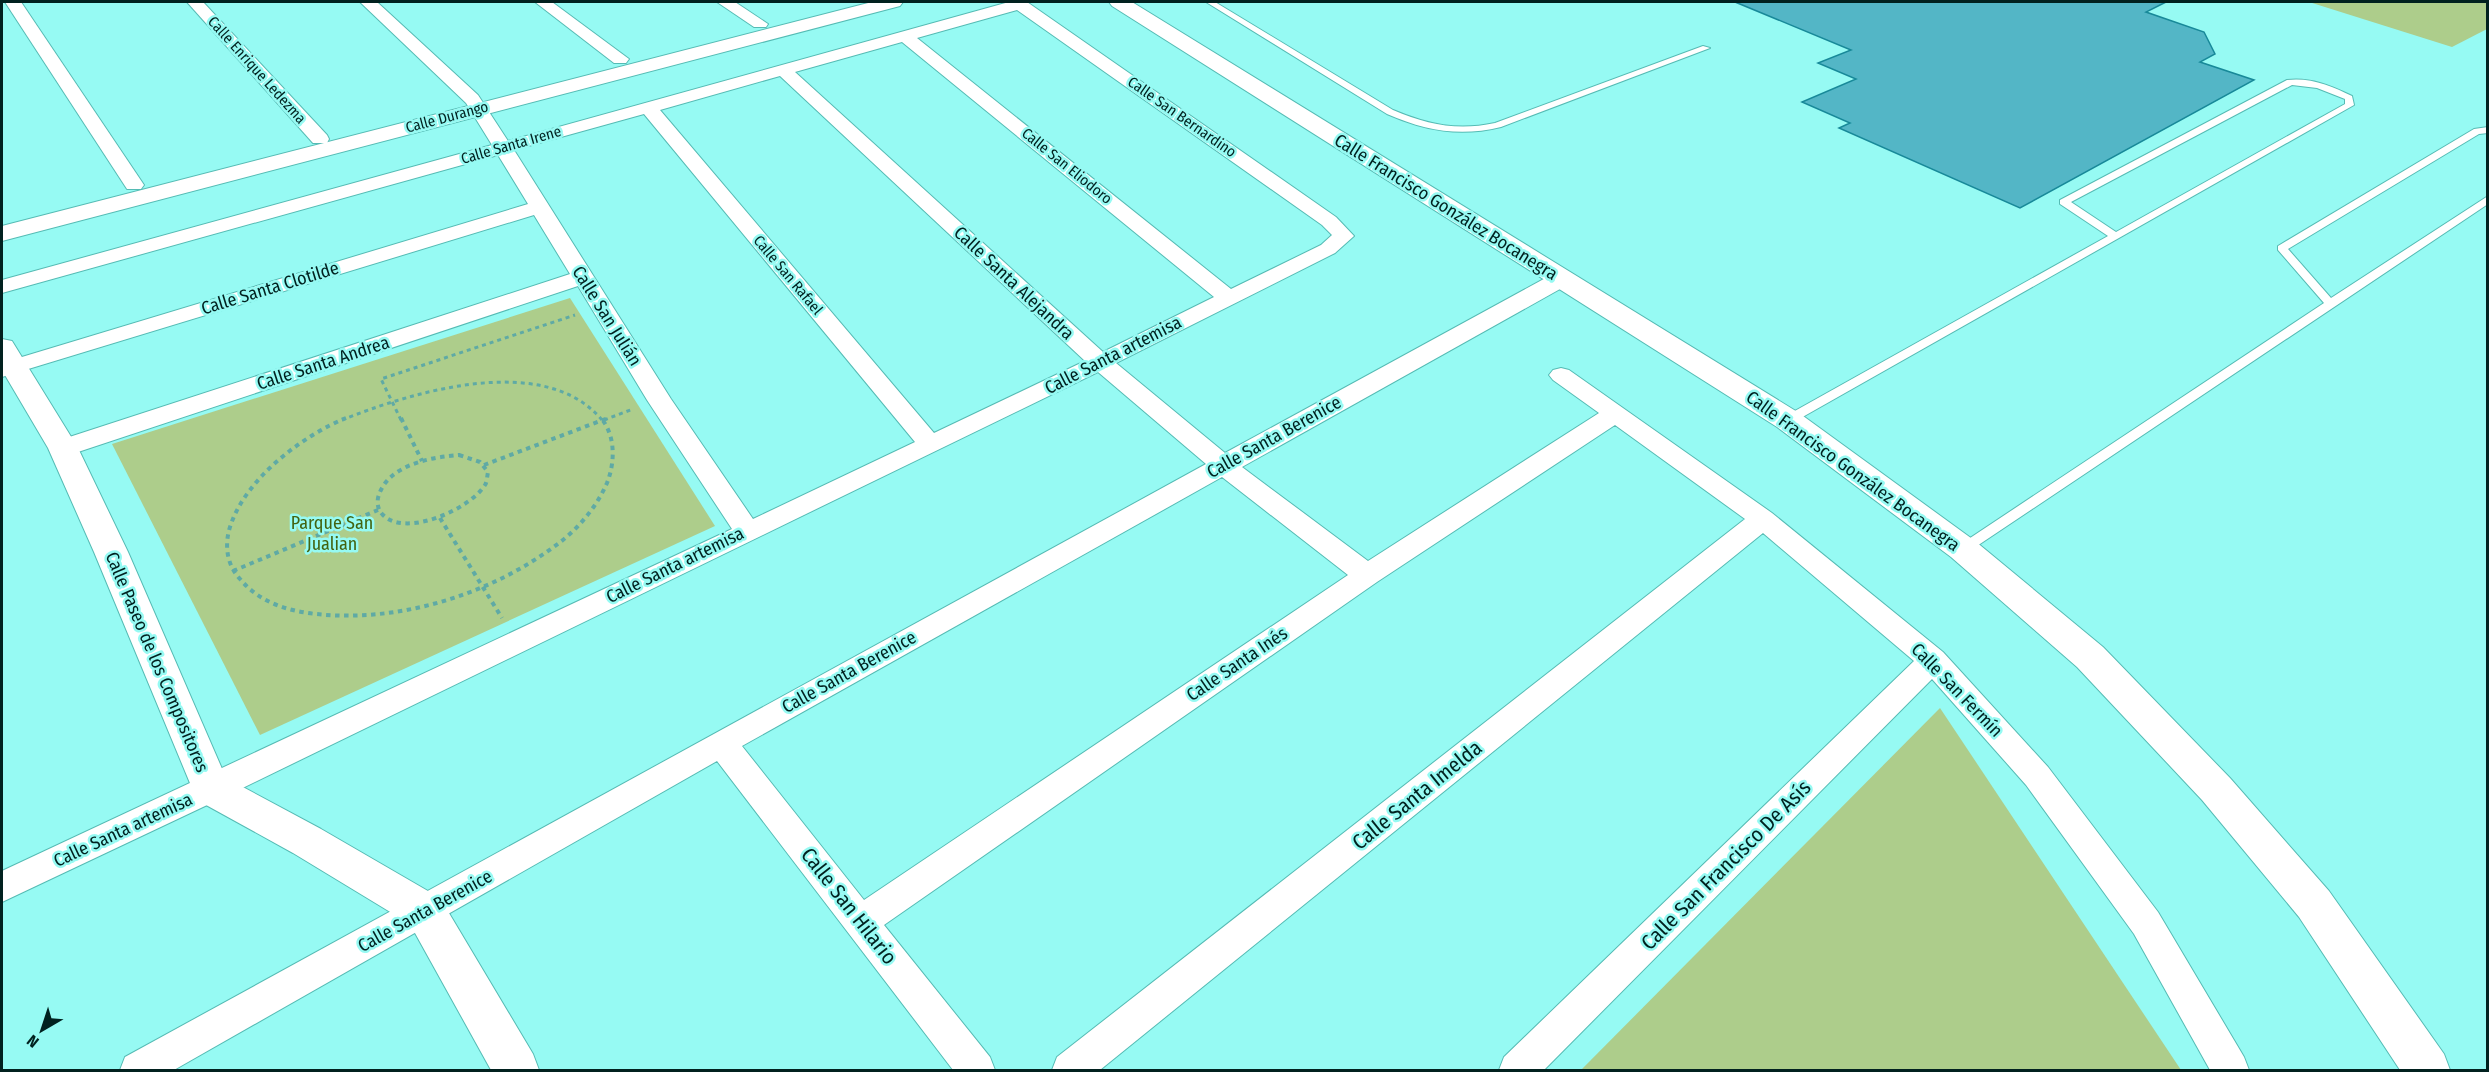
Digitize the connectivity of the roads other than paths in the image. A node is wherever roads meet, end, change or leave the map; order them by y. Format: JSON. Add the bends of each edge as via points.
{"nodes":[{"id":1,"x":13,"y":2,"type":"edge"},
{"id":2,"x":195,"y":2,"type":"edge"},
{"id":3,"x":368,"y":2,"type":"edge"},
{"id":4,"x":543,"y":2,"type":"edge"},
{"id":5,"x":725,"y":2,"type":"edge"},
{"id":6,"x":847,"y":2,"type":"edge"},
{"id":7,"x":892,"y":2,"type":"edge"},
{"id":8,"x":1119,"y":2,"type":"edge"},
{"id":9,"x":1210,"y":2,"type":"edge"},
{"id":10,"x":1019,"y":3,"type":"edge"},
{"id":11,"x":760,"y":24,"type":"junction"},
{"id":12,"x":905,"y":36,"type":"junction"},
{"id":13,"x":1706,"y":48,"type":"dead end"},
{"id":14,"x":620,"y":59,"type":"junction"},
{"id":15,"x":783,"y":70,"type":"junction"},
{"id":16,"x":475,"y":104,"type":"junction"},
{"id":17,"x":648,"y":107,"type":"junction"},
{"id":18,"x":2487,"y":130,"type":"edge"},
{"id":19,"x":320,"y":139,"type":"junction"},
{"id":20,"x":504,"y":148,"type":"junction"},
{"id":21,"x":134,"y":185,"type":"junction"},
{"id":22,"x":2487,"y":199,"type":"edge"},
{"id":23,"x":539,"y":207,"type":"junction"},
{"id":24,"x":2,"y":219,"type":"edge"},
{"id":25,"x":2,"y":234,"type":"edge"},
{"id":26,"x":1344,"y":236,"type":"joint"},
{"id":27,"x":2115,"y":236,"type":"junction"},
{"id":28,"x":583,"y":277,"type":"junction"},
{"id":29,"x":1561,"y":279,"type":"junction"},
{"id":30,"x":2,"y":287,"type":"edge"},
{"id":31,"x":1228,"y":297,"type":"junction"},
{"id":32,"x":2330,"y":304,"type":"junction"},
{"id":33,"x":5,"y":361,"type":"edge"},
{"id":34,"x":1100,"y":362,"type":"junction"},
{"id":35,"x":1561,"y":375,"type":"dead end"},
{"id":36,"x":1616,"y":413,"type":"junction"},
{"id":37,"x":1788,"y":420,"type":"junction"},
{"id":38,"x":929,"y":443,"type":"junction"},
{"id":39,"x":63,"y":448,"type":"junction"},
{"id":40,"x":1223,"y":465,"type":"junction"},
{"id":41,"x":1763,"y":519,"type":"junction"},
{"id":42,"x":747,"y":531,"type":"junction"},
{"id":43,"x":1963,"y":549,"type":"junction"},
{"id":44,"x":1367,"y":575,"type":"junction"},
{"id":45,"x":1933,"y":660,"type":"junction"},
{"id":46,"x":721,"y":743,"type":"junction"},
{"id":47,"x":211,"y":789,"type":"junction"},
{"id":48,"x":2,"y":886,"type":"edge"},
{"id":49,"x":425,"y":911,"type":"junction"},
{"id":50,"x":861,"y":921,"type":"junction"},
{"id":51,"x":139,"y":1071,"type":"edge"},
{"id":52,"x":516,"y":1071,"type":"edge"},
{"id":53,"x":976,"y":1071,"type":"edge"},
{"id":54,"x":1071,"y":1071,"type":"edge"},
{"id":55,"x":1518,"y":1071,"type":"edge"},
{"id":56,"x":2230,"y":1071,"type":"edge"},
{"id":57,"x":2427,"y":1071,"type":"edge"}],
"edges":[{"from":1,"to":21,"type":"street"},
{"from":2,"to":19,"type":"street","name":"Calle Enrique Ledezma"},
{"from":3,"to":16,"type":"street","name":"Calle San Julián"},
{"from":4,"to":14,"type":"street"},
{"from":5,"to":11,"type":"street"},
{"from":6,"to":11,"type":"street","name":"Calle Durango"},
{"from":7,"to":16,"type":"street","name":"Calle Durango"},
{"from":8,"to":29,"type":"street","name":"Calle Francisco González Bocanegra"},
{"from":9,"to":13,"type":"lane","via":[[1390,112],[1440,130],[1465,131],[1498,125]]},
{"from":10,"to":12,"type":"street","name":"Calle Santa Irene"},
{"from":10,"to":26,"type":"street","name":"Calle San Bernardino"},
{"from":11,"to":14,"type":"street","name":"Calle Durango"},
{"from":12,"to":15,"type":"street","name":"Calle Santa Irene"},
{"from":12,"to":31,"type":"street","name":"Calle San Eliodoro"},
{"from":14,"to":16,"type":"street","name":"Calle Durango"},
{"from":15,"to":17,"type":"street","name":"Calle Santa Irene"},
{"from":15,"to":34,"type":"street","name":"Calle Santa Alejandra"},
{"from":16,"to":19,"type":"street","name":"Calle Durango"},
{"from":16,"to":20,"type":"street","name":"Calle San Julián"},
{"from":16,"to":25,"type":"street","name":"Calle Durango"},
{"from":17,"to":20,"type":"street","name":"Calle Santa Irene"},
{"from":17,"to":38,"type":"street","name":"Calle San Rafael"},
{"from":18,"to":32,"type":"lane","via":[[2477,131],[2282,248]]},
{"from":19,"to":21,"type":"street","name":"Calle Durango"},
{"from":20,"to":23,"type":"street","name":"Calle San Julián"},
{"from":20,"to":30,"type":"street","name":"Calle Santa Irene"},
{"from":21,"to":24,"type":"street","name":"Calle Durango"},
{"from":22,"to":32,"type":"lane"},
{"from":23,"to":28,"type":"street","name":"Calle San Julián"},
{"from":23,"to":33,"type":"street","name":"Calle Santa Clotilde"},
{"from":26,"to":31,"type":"street","name":"Calle Santa artemisa","via":[[1328,249]]},
{"from":27,"to":27,"type":"lane","via":[[2350,105],[2349,98],[2305,81],[2290,82],[2064,202]]},
{"from":27,"to":37,"type":"lane"},
{"from":28,"to":39,"type":"street","name":"Calle Santa Andrea"},
{"from":28,"to":42,"type":"street","name":"Calle San Julián"},
{"from":29,"to":37,"type":"street","name":"Calle Francisco González Bocanegra"},
{"from":29,"to":40,"type":"street","name":"Calle Santa Berenice"},
{"from":31,"to":34,"type":"street","name":"Calle Santa artemisa"},
{"from":32,"to":43,"type":"lane"},
{"from":33,"to":39,"type":"street","name":"Calle Paseo de los Compositores"},
{"from":34,"to":38,"type":"street","name":"Calle Santa artemisa"},
{"from":34,"to":40,"type":"street","name":"Calle Santa Alejandra"},
{"from":35,"to":36,"type":"street","name":"Calle San Fermín"},
{"from":36,"to":41,"type":"street","name":"Calle San Fermín"},
{"from":36,"to":44,"type":"street","name":"Calle Santa Inés"},
{"from":37,"to":43,"type":"street","name":"Calle Francisco González Bocanegra"},
{"from":38,"to":42,"type":"street","name":"Calle Santa artemisa"},
{"from":39,"to":47,"type":"street","name":"Calle Paseo de los Compositores"},
{"from":40,"to":44,"type":"street","name":"Calle Santa Alejandra"},
{"from":40,"to":46,"type":"street","name":"Calle Santa Berenice"},
{"from":41,"to":45,"type":"street","name":"Calle San Fermín"},
{"from":41,"to":54,"type":"street","name":"Calle Santa Imelda"},
{"from":42,"to":47,"type":"street","name":"Calle Santa artemisa"},
{"from":43,"to":57,"type":"street","name":"Calle Francisco González Bocanegra","via":[[2090,657],[2216,789],[2314,904]]},
{"from":44,"to":50,"type":"street","name":"Calle Santa Inés"},
{"from":45,"to":55,"type":"street","name":"Calle San Francisco De Asís"},
{"from":45,"to":56,"type":"street","name":"Calle San Fermín","via":[[2037,776],[2146,923]]},
{"from":46,"to":49,"type":"street","name":"Calle Santa Berenice"},
{"from":46,"to":50,"type":"street","name":"Calle San Hilario"},
{"from":47,"to":48,"type":"street","name":"Calle Santa artemisa"},
{"from":47,"to":49,"type":"street","name":"Calle Paseo de los Compositores"},
{"from":49,"to":51,"type":"street","name":"Calle Santa Berenice"},
{"from":49,"to":52,"type":"street","name":"Calle Paseo de los Compositores"},
{"from":50,"to":53,"type":"street","name":"Calle San Hilario"}]}
